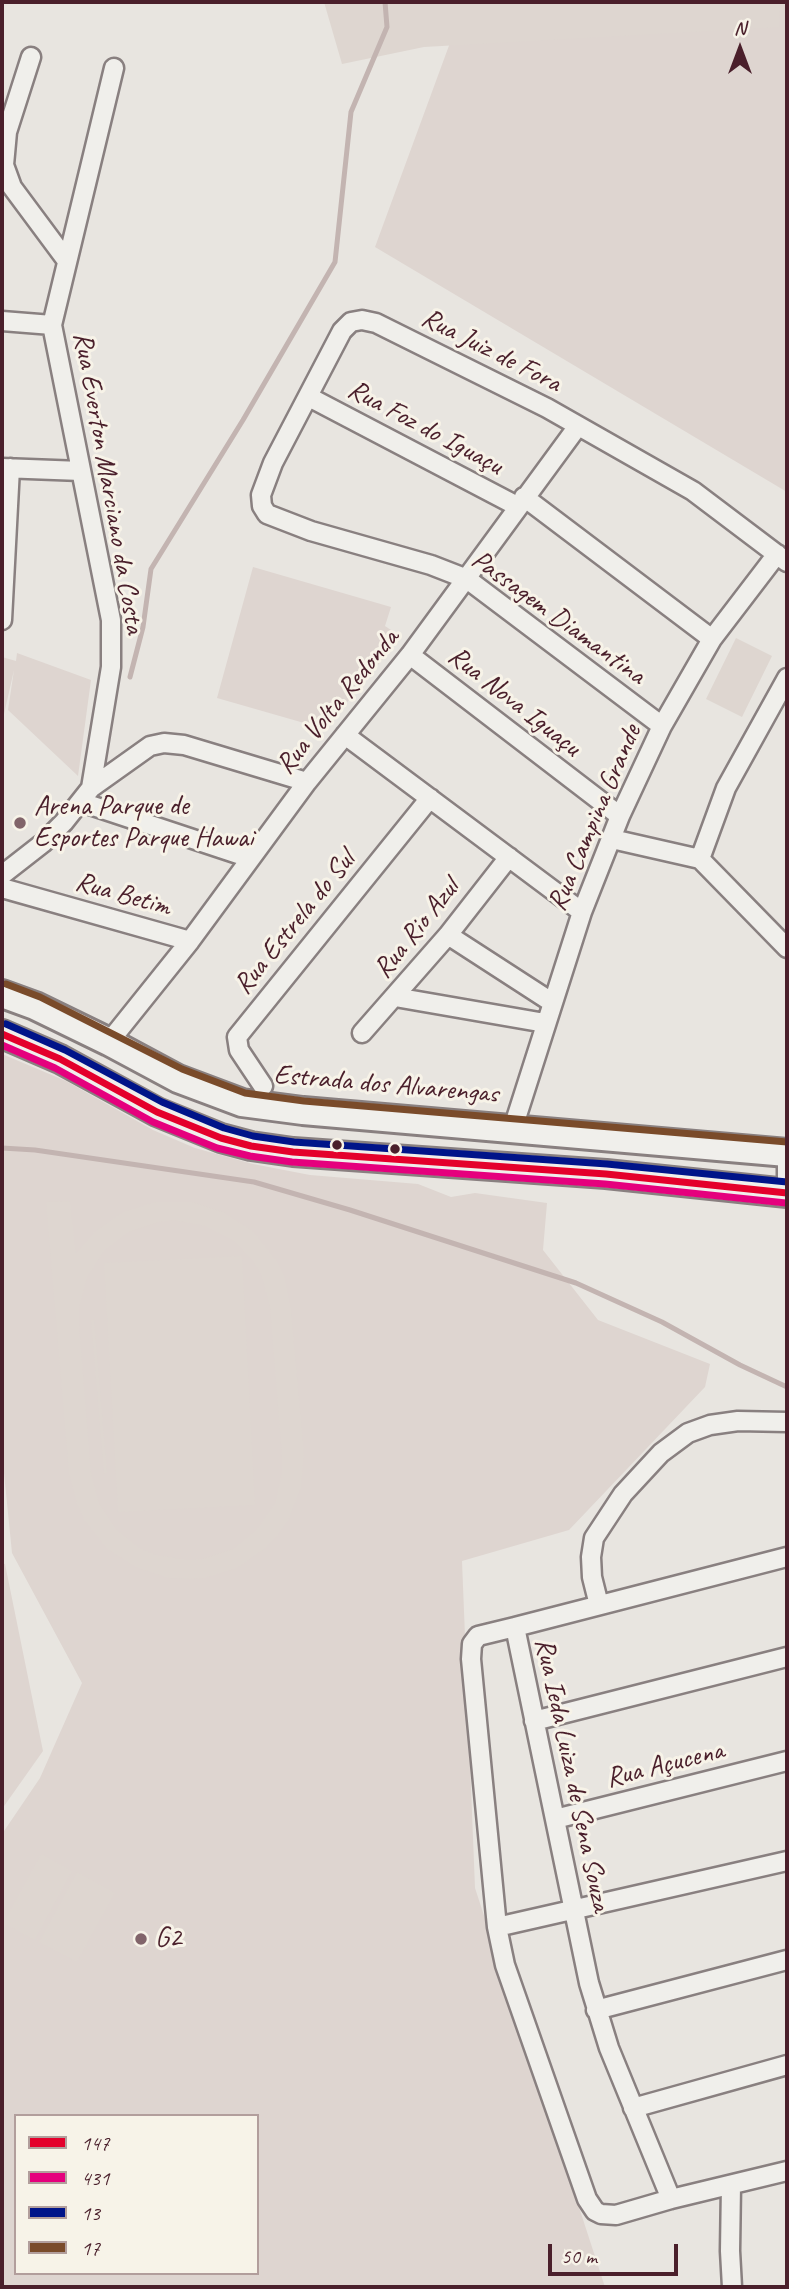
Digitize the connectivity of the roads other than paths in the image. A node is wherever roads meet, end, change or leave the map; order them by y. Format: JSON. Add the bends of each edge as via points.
{"nodes":[{"id":1,"x":31,"y":57,"type":"dead end"},
{"id":2,"x":114,"y":68,"type":"dead end"},
{"id":3,"x":68,"y":261,"type":"junction"},
{"id":4,"x":2,"y":321,"type":"edge"},
{"id":5,"x":52,"y":325,"type":"junction"},
{"id":6,"x":309,"y":397,"type":"junction"},
{"id":7,"x":578,"y":426,"type":"junction"},
{"id":8,"x":6,"y":468,"type":"edge"},
{"id":9,"x":81,"y":471,"type":"junction"},
{"id":10,"x":521,"y":502,"type":"junction"},
{"id":11,"x":262,"y":506,"type":"joint"},
{"id":12,"x":782,"y":558,"type":"edge"},
{"id":13,"x":467,"y":579,"type":"junction"},
{"id":14,"x":2,"y":620,"type":"edge"},
{"id":15,"x":712,"y":639,"type":"junction"},
{"id":16,"x":410,"y":654,"type":"junction"},
{"id":17,"x":787,"y":678,"type":"edge"},
{"id":18,"x":662,"y":726,"type":"junction"},
{"id":19,"x":345,"y":735,"type":"junction"},
{"id":20,"x":307,"y":782,"type":"junction"},
{"id":21,"x":86,"y":795,"type":"junction"},
{"id":22,"x":430,"y":798,"type":"junction"},
{"id":23,"x":620,"y":816,"type":"junction"},
{"id":24,"x":612,"y":839,"type":"junction"},
{"id":25,"x":509,"y":857,"type":"junction"},
{"id":26,"x":250,"y":858,"type":"junction"},
{"id":27,"x":700,"y":859,"type":"junction"},
{"id":28,"x":2,"y":875,"type":"edge"},
{"id":29,"x":2,"y":888,"type":"edge"},
{"id":30,"x":582,"y":912,"type":"junction"},
{"id":31,"x":448,"y":935,"type":"junction"},
{"id":32,"x":190,"y":941,"type":"junction"},
{"id":33,"x":787,"y":948,"type":"edge"},
{"id":34,"x":2,"y":994,"type":"edge"},
{"id":35,"x":395,"y":998,"type":"junction"},
{"id":36,"x":553,"y":1003,"type":"junction"},
{"id":37,"x":545,"y":1023,"type":"junction"},
{"id":38,"x":362,"y":1033,"type":"dead end"},
{"id":39,"x":2,"y":1034,"type":"edge"},
{"id":40,"x":109,"y":1042,"type":"junction"},
{"id":41,"x":262,"y":1086,"type":"dead end"},
{"id":42,"x":513,"y":1128,"type":"junction"},
{"id":43,"x":787,"y":1153,"type":"edge"},
{"id":44,"x":787,"y":1162,"type":"edge"},
{"id":45,"x":471,"y":1165,"type":"junction"},
{"id":46,"x":787,"y":1194,"type":"edge"},
{"id":47,"x":787,"y":1422,"type":"edge"},
{"id":48,"x":787,"y":1557,"type":"edge"},
{"id":49,"x":599,"y":1605,"type":"junction"},
{"id":50,"x":515,"y":1627,"type":"junction"},
{"id":51,"x":787,"y":1657,"type":"edge"},
{"id":52,"x":534,"y":1721,"type":"junction"},
{"id":53,"x":787,"y":1761,"type":"edge"},
{"id":54,"x":555,"y":1819,"type":"junction"},
{"id":55,"x":787,"y":1861,"type":"edge"},
{"id":56,"x":572,"y":1909,"type":"junction"},
{"id":57,"x":497,"y":1927,"type":"junction"},
{"id":58,"x":787,"y":1960,"type":"edge"},
{"id":59,"x":596,"y":2010,"type":"junction"},
{"id":60,"x":787,"y":2065,"type":"edge"},
{"id":61,"x":633,"y":2108,"type":"junction"},
{"id":62,"x":787,"y":2171,"type":"edge"},
{"id":63,"x":732,"y":2185,"type":"junction"},
{"id":64,"x":671,"y":2199,"type":"junction"},
{"id":65,"x":732,"y":2287,"type":"edge"}],
"edges":[{"from":1,"to":3,"type":"street","via":[[7,132],[4,165],[12,187]]},
{"from":2,"to":3,"type":"street","name":"Rua Everton Marciano da Costa"},
{"from":3,"to":5,"type":"street","name":"Rua Everton Marciano da Costa"},
{"from":4,"to":5,"type":"street"},
{"from":5,"to":9,"type":"street","name":"Rua Everton Marciano da Costa"},
{"from":6,"to":7,"type":"street","name":"Rua Juiz de Fora","via":[[342,331],[351,322],[362,320],[398,333]]},
{"from":6,"to":10,"type":"street","name":"Rua Foz do Iguaçu"},
{"from":6,"to":11,"type":"street","name":"Rua Juiz de Fora","via":[[273,463],[261,495]]},
{"from":7,"to":10,"type":"street","name":"Rua Volta Redonda"},
{"from":7,"to":12,"type":"street","name":"Rua Juiz de Fora","via":[[693,491]]},
{"from":8,"to":9,"type":"street"},
{"from":8,"to":14,"type":"street"},
{"from":9,"to":21,"type":"street","name":"Rua Everton Marciano da Costa","via":[[106,588],[113,651]]},
{"from":10,"to":13,"type":"street","name":"Rua Volta Redonda"},
{"from":10,"to":15,"type":"street","name":"Rua Foz do Iguaçu"},
{"from":11,"to":13,"type":"street","name":"Passagem Diamantina","via":[[267,514],[288,523]]},
{"from":12,"to":15,"type":"street","name":"Rua Campina Grande"},
{"from":13,"to":16,"type":"street","name":"Rua Volta Redonda"},
{"from":13,"to":18,"type":"street","name":"Passagem Diamantina"},
{"from":15,"to":18,"type":"street","name":"Rua Campina Grande"},
{"from":16,"to":19,"type":"street","name":"Rua Volta Redonda"},
{"from":16,"to":23,"type":"street","name":"Rua Nova Iguaçu"},
{"from":17,"to":27,"type":"street","via":[[726,788]]},
{"from":18,"to":23,"type":"street","name":"Rua Campina Grande"},
{"from":19,"to":20,"type":"street","name":"Rua Volta Redonda"},
{"from":19,"to":22,"type":"street"},
{"from":20,"to":21,"type":"street","via":[[204,750],[164,743],[135,755]]},
{"from":20,"to":26,"type":"street","name":"Rua Volta Redonda"},
{"from":21,"to":26,"type":"street"},
{"from":21,"to":28,"type":"street","via":[[43,843]]},
{"from":22,"to":25,"type":"street"},
{"from":22,"to":41,"type":"street","name":"Rua Estrela do Sul","via":[[237,1037],[239,1050]]},
{"from":23,"to":24,"type":"street","name":"Rua Campina Grande"},
{"from":24,"to":27,"type":"street"},
{"from":24,"to":30,"type":"street","name":"Rua Campina Grande"},
{"from":25,"to":30,"type":"street"},
{"from":25,"to":31,"type":"street","name":"Rua Rio Azul"},
{"from":26,"to":32,"type":"street","name":"Rua Volta Redonda"},
{"from":27,"to":33,"type":"street"},
{"from":29,"to":32,"type":"street","name":"Rua Betim"},
{"from":30,"to":36,"type":"street","name":"Rua Campina Grande"},
{"from":31,"to":35,"type":"street","name":"Rua Rio Azul"},
{"from":31,"to":36,"type":"street"},
{"from":32,"to":40,"type":"street","name":"Rua Volta Redonda"},
{"from":34,"to":40,"type":"main road","name":"Estrada dos Alvarengas"},
{"from":35,"to":37,"type":"street"},
{"from":35,"to":38,"type":"street","name":"Rua Rio Azul"},
{"from":36,"to":37,"type":"street","name":"Rua Campina Grande"},
{"from":37,"to":42,"type":"street","name":"Rua Campina Grande"},
{"from":39,"to":45,"type":"main road","via":[[60,1059],[157,1112],[221,1138],[293,1152]]},
{"from":40,"to":42,"type":"main road","name":"Estrada dos Alvarengas","via":[[178,1079],[242,1102]]},
{"from":42,"to":43,"type":"main road","name":"Estrada dos Alvarengas"},
{"from":42,"to":45,"type":"main road","via":[[487,1145]]},
{"from":44,"to":46,"type":"street"},
{"from":45,"to":46,"type":"main road"},
{"from":47,"to":49,"type":"street","via":[[710,1425],[688,1433],[661,1453],[623,1494],[594,1538],[592,1577]]},
{"from":48,"to":49,"type":"street","name":"Rua Ieda Luiza de Sena Souza"},
{"from":49,"to":50,"type":"street","name":"Rua Ieda Luiza de Sena Souza"},
{"from":50,"to":52,"type":"street","name":"Rua Ieda Luiza de Sena Souza"},
{"from":50,"to":57,"type":"street","via":[[478,1636],[471,1659]]},
{"from":51,"to":52,"type":"street"},
{"from":52,"to":54,"type":"street","name":"Rua Ieda Luiza de Sena Souza"},
{"from":53,"to":54,"type":"street","name":"Rua Açucena"},
{"from":54,"to":56,"type":"street","name":"Rua Ieda Luiza de Sena Souza"},
{"from":55,"to":56,"type":"street"},
{"from":56,"to":57,"type":"street"},
{"from":56,"to":59,"type":"street","name":"Rua Ieda Luiza de Sena Souza"},
{"from":57,"to":64,"type":"street","via":[[505,1965],[587,2199],[595,2211],[616,2215]]},
{"from":58,"to":59,"type":"street"},
{"from":59,"to":61,"type":"street","name":"Rua Ieda Luiza de Sena Souza"},
{"from":60,"to":61,"type":"street"},
{"from":61,"to":64,"type":"street","name":"Rua Ieda Luiza de Sena Souza"},
{"from":62,"to":63,"type":"street"},
{"from":63,"to":64,"type":"street"},
{"from":63,"to":65,"type":"street"}]}
